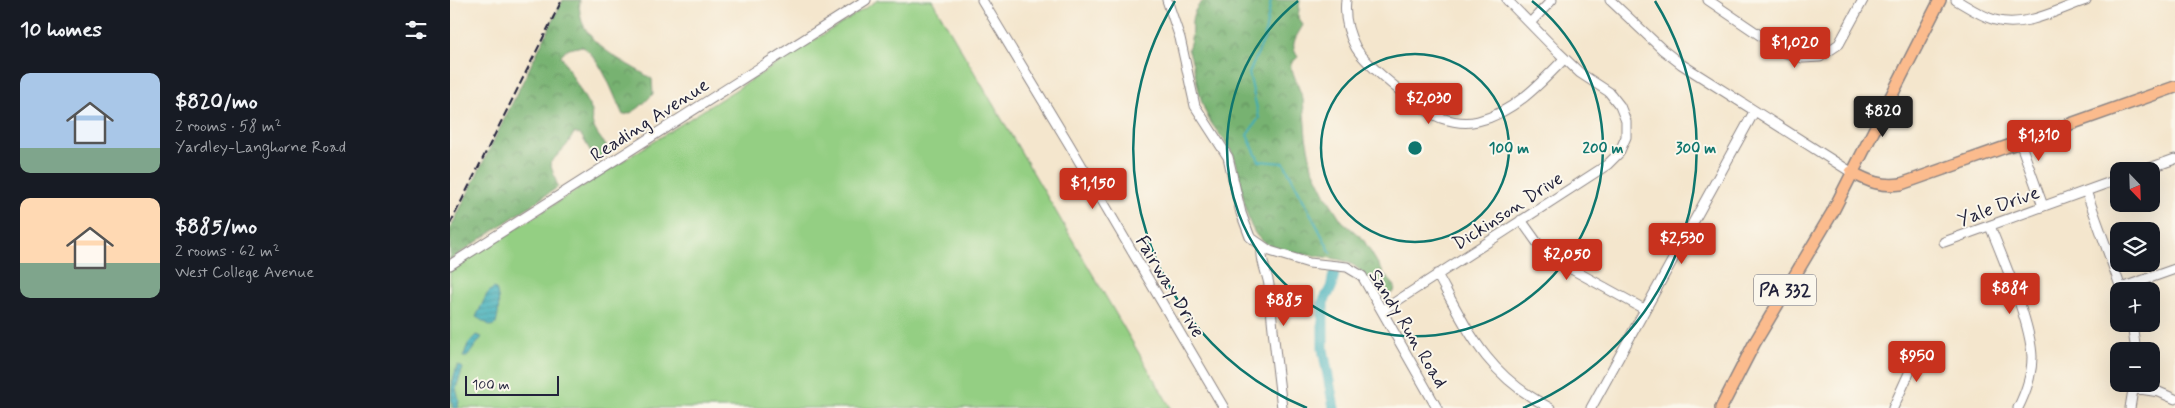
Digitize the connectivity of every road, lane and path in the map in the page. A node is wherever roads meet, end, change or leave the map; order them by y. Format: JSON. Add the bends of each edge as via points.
{"nodes":[{"id":1,"x":866,"y":0,"type":"edge"},
{"id":2,"x":982,"y":0,"type":"edge"},
{"id":3,"x":1167,"y":0,"type":"edge"},
{"id":4,"x":1346,"y":0,"type":"edge"},
{"id":5,"x":1508,"y":0,"type":"edge"},
{"id":6,"x":1552,"y":0,"type":"edge"},
{"id":7,"x":1610,"y":0,"type":"edge"},
{"id":8,"x":1708,"y":0,"type":"edge"},
{"id":9,"x":1863,"y":0,"type":"edge"},
{"id":10,"x":1940,"y":0,"type":"edge"},
{"id":11,"x":1956,"y":0,"type":"edge"},
{"id":12,"x":2086,"y":0,"type":"edge"},
{"id":13,"x":1530,"y":23,"type":"junction"},
{"id":14,"x":1564,"y":58,"type":"junction"},
{"id":15,"x":2175,"y":87,"type":"edge"},
{"id":16,"x":1754,"y":112,"type":"junction"},
{"id":17,"x":2020,"y":142,"type":"junction"},
{"id":18,"x":2175,"y":159,"type":"edge"},
{"id":19,"x":2160,"y":164,"type":"edge"},
{"id":20,"x":1851,"y":172,"type":"junction"},
{"id":21,"x":2110,"y":182,"type":"edge"},
{"id":22,"x":2086,"y":191,"type":"junction"},
{"id":23,"x":2043,"y":206,"type":"junction"},
{"id":24,"x":1521,"y":220,"type":"junction"},
{"id":25,"x":1990,"y":226,"type":"junction"},
{"id":26,"x":1944,"y":242,"type":"dead end"},
{"id":27,"x":1262,"y":247,"type":"junction"},
{"id":28,"x":450,"y":265,"type":"edge"},
{"id":29,"x":2175,"y":269,"type":"edge"},
{"id":30,"x":1437,"y":274,"type":"junction"},
{"id":31,"x":2119,"y":282,"type":"edge"},
{"id":32,"x":2142,"y":282,"type":"edge"},
{"id":33,"x":1644,"y":309,"type":"junction"},
{"id":34,"x":1383,"y":310,"type":"junction"},
{"id":35,"x":1912,"y":349,"type":"dead end"},
{"id":36,"x":2133,"y":392,"type":"edge"},
{"id":37,"x":2159,"y":392,"type":"edge"},
{"id":38,"x":2175,"y":399,"type":"edge"},
{"id":39,"x":1224,"y":408,"type":"edge"},
{"id":40,"x":1282,"y":408,"type":"edge"},
{"id":41,"x":1438,"y":408,"type":"edge"},
{"id":42,"x":1550,"y":408,"type":"edge"},
{"id":43,"x":1590,"y":408,"type":"edge"},
{"id":44,"x":1721,"y":408,"type":"edge"},
{"id":45,"x":1893,"y":408,"type":"edge"},
{"id":46,"x":2018,"y":408,"type":"edge"},
{"id":47,"x":2130,"y":408,"type":"edge"}],
"edges":[{"from":1,"to":28,"type":"street","name":"Reading Avenue"},
{"from":2,"to":39,"type":"street","name":"Fairway Drive"},
{"from":3,"to":27,"type":"street","via":[[1180,38],[1195,106],[1228,157],[1244,222],[1253,240]]},
{"from":4,"to":14,"type":"street","via":[[1347,26],[1362,57],[1420,106],[1450,121],[1478,121],[1494,114],[1531,91]]},
{"from":5,"to":13,"type":"street","name":"Dickinson Drive"},
{"from":6,"to":13,"type":"street"},
{"from":7,"to":16,"type":"street","via":[[1663,50]]},
{"from":8,"to":9,"type":"street","via":[[1786,53],[1803,58],[1820,56],[1834,49]]},
{"from":10,"to":20,"type":"main road"},
{"from":11,"to":12,"type":"street","via":[[2005,22],[2031,19]]},
{"from":13,"to":14,"type":"street","name":"Dickinson Drive"},
{"from":14,"to":24,"type":"street","name":"Dickinson Drive","via":[[1613,96],[1626,121],[1626,137],[1619,152],[1607,165]]},
{"from":15,"to":17,"type":"main road"},
{"from":16,"to":20,"type":"street"},
{"from":16,"to":33,"type":"street"},
{"from":17,"to":20,"type":"main road","via":[[1901,184],[1872,183]]},
{"from":17,"to":23,"type":"street"},
{"from":18,"to":19,"type":"street"},
{"from":20,"to":44,"type":"main road","number":"PA 332","via":[[1832,213],[1754,344]]},
{"from":21,"to":22,"type":"street","name":"Yale Drive"},
{"from":22,"to":23,"type":"street","name":"Yale Drive"},
{"from":22,"to":31,"type":"street"},
{"from":23,"to":25,"type":"street","name":"Yale Drive"},
{"from":24,"to":30,"type":"street","name":"Dickinson Drive"},
{"from":24,"to":33,"type":"street","via":[[1546,255]]},
{"from":25,"to":26,"type":"street","name":"Yale Drive"},
{"from":25,"to":46,"type":"street","via":[[2031,349],[2029,379]]},
{"from":27,"to":34,"type":"street","name":"Sandy Run Road","via":[[1309,263],[1355,271],[1365,279]]},
{"from":27,"to":40,"type":"street"},
{"from":29,"to":32,"type":"street"},
{"from":30,"to":34,"type":"street","name":"Dickinson Drive"},
{"from":30,"to":42,"type":"street","via":[[1482,353],[1513,385]]},
{"from":33,"to":43,"type":"street"},
{"from":34,"to":41,"type":"street","name":"Sandy Run Road"},
{"from":35,"to":45,"type":"street","via":[[1909,372]]},
{"from":36,"to":47,"type":"street"},
{"from":37,"to":38,"type":"street"}]}
